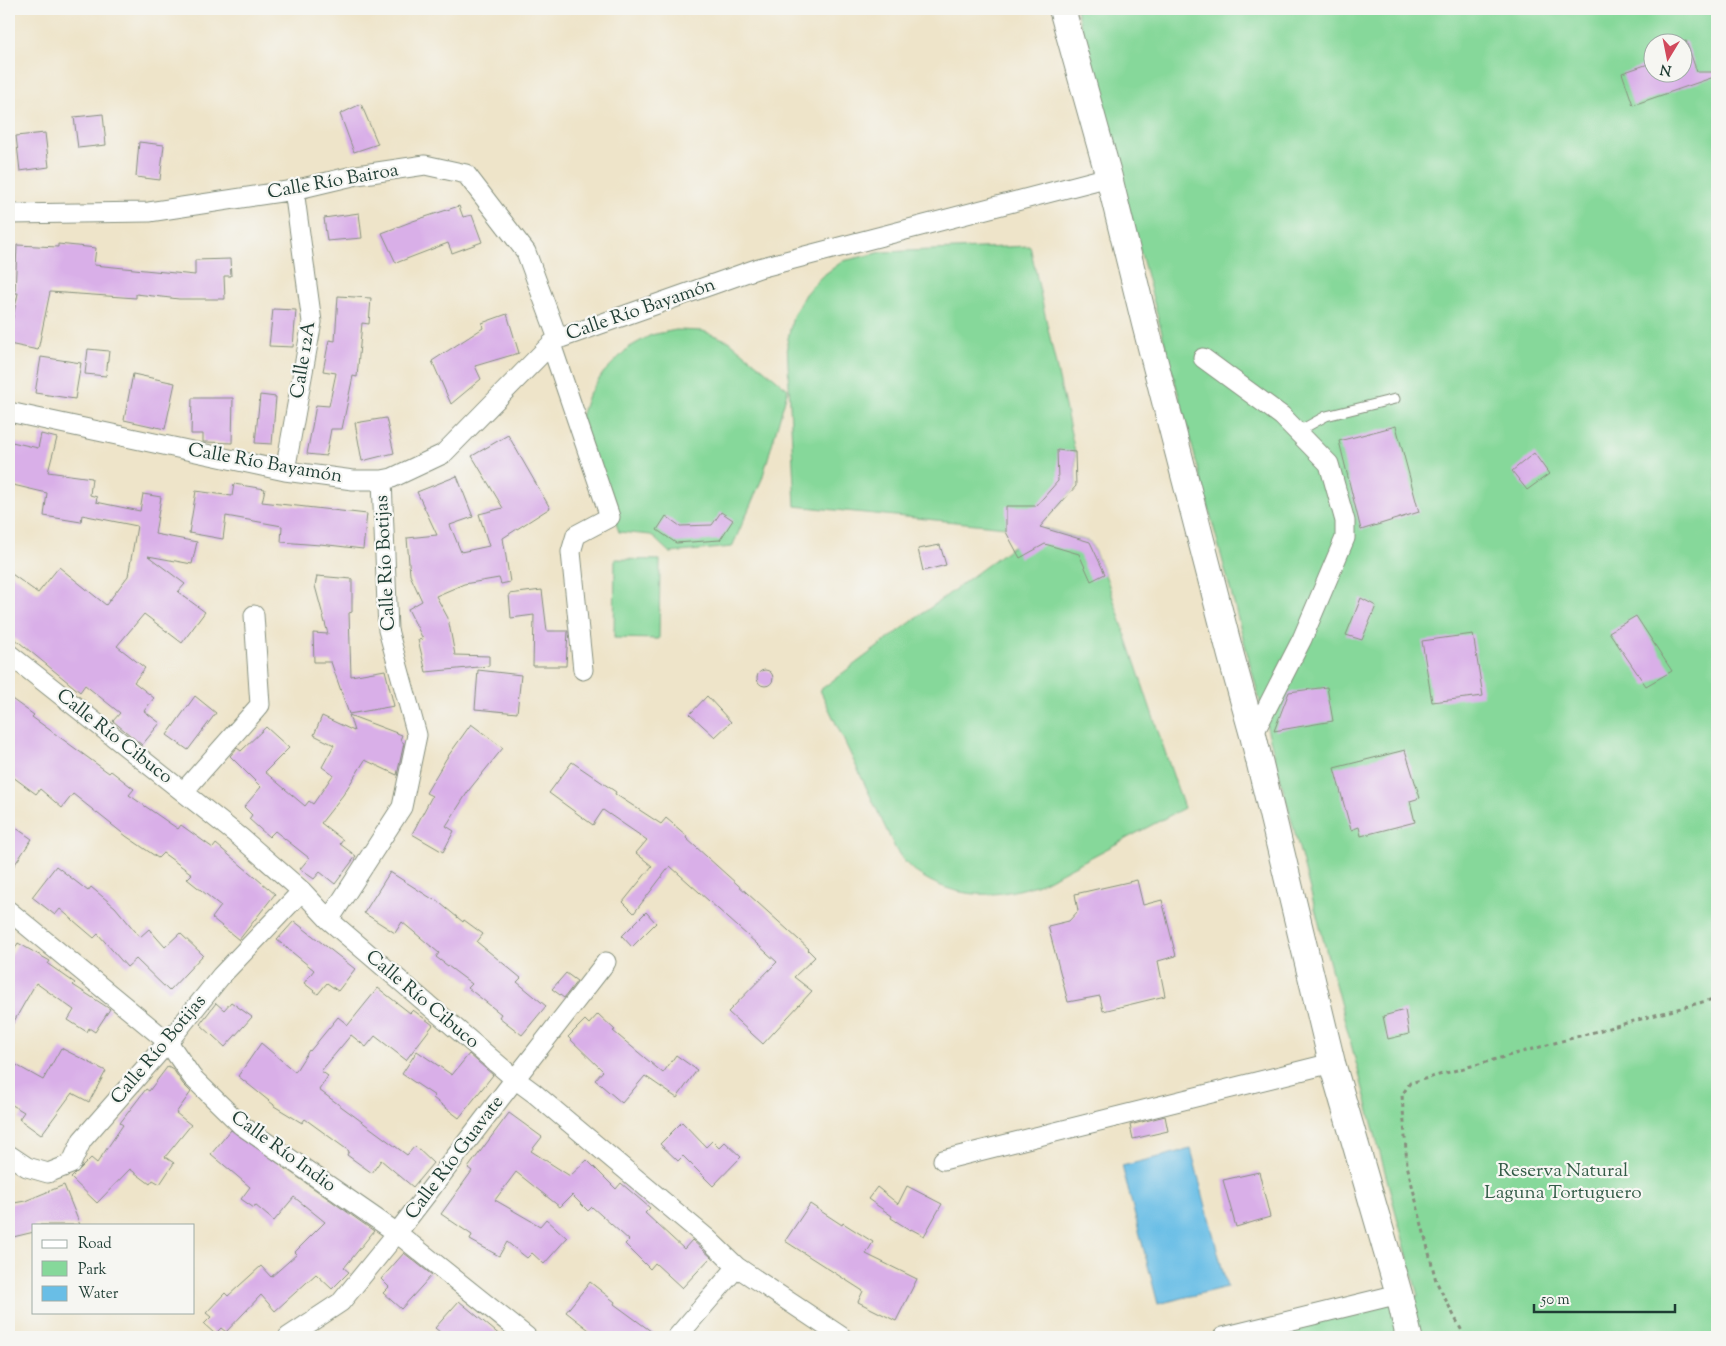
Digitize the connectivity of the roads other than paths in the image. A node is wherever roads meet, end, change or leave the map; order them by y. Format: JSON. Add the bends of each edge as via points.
{"nodes":[{"id":1,"x":1062,"y":9,"type":"edge"},
{"id":2,"x":1109,"y":177,"type":"junction"},
{"id":3,"x":294,"y":190,"type":"junction"},
{"id":4,"x":9,"y":214,"type":"edge"},
{"id":5,"x":554,"y":342,"type":"junction"},
{"id":6,"x":1203,"y":358,"type":"dead end"},
{"id":7,"x":1395,"y":399,"type":"dead end"},
{"id":8,"x":9,"y":412,"type":"edge"},
{"id":9,"x":1297,"y":432,"type":"junction"},
{"id":10,"x":285,"y":471,"type":"junction"},
{"id":11,"x":382,"y":480,"type":"junction"},
{"id":12,"x":254,"y":615,"type":"dead end"},
{"id":13,"x":10,"y":656,"type":"edge"},
{"id":14,"x":583,"y":670,"type":"dead end"},
{"id":15,"x":1253,"y":735,"type":"junction"},
{"id":16,"x":183,"y":792,"type":"junction"},
{"id":17,"x":302,"y":891,"type":"junction"},
{"id":18,"x":9,"y":912,"type":"edge"},
{"id":19,"x":329,"y":920,"type":"junction"},
{"id":20,"x":606,"y":962,"type":"dead end"},
{"id":21,"x":168,"y":1042,"type":"junction"},
{"id":22,"x":1332,"y":1063,"type":"junction"},
{"id":23,"x":514,"y":1078,"type":"junction"},
{"id":24,"x":9,"y":1155,"type":"edge"},
{"id":25,"x":943,"y":1160,"type":"dead end"},
{"id":26,"x":397,"y":1234,"type":"junction"},
{"id":27,"x":737,"y":1267,"type":"junction"},
{"id":28,"x":1399,"y":1294,"type":"junction"},
{"id":29,"x":288,"y":1337,"type":"edge"},
{"id":30,"x":526,"y":1337,"type":"edge"},
{"id":31,"x":677,"y":1337,"type":"edge"},
{"id":32,"x":842,"y":1337,"type":"edge"},
{"id":33,"x":1223,"y":1337,"type":"edge"},
{"id":34,"x":1410,"y":1337,"type":"edge"}],
"edges":[{"from":1,"to":2,"type":"street"},
{"from":2,"to":5,"type":"street","name":"Calle Río Bayamón","via":[[759,268]]},
{"from":2,"to":15,"type":"street"},
{"from":3,"to":4,"type":"street","name":"Calle Río Bairoa","via":[[148,212]]},
{"from":3,"to":5,"type":"street","name":"Calle Río Bairoa","via":[[357,175],[425,166],[466,174],[526,252]]},
{"from":3,"to":10,"type":"street","name":"Calle 12A","via":[[312,322]]},
{"from":5,"to":11,"type":"street","name":"Calle Río Bayamón","via":[[443,454]]},
{"from":5,"to":14,"type":"street","name":"Calle Río Bairoa","via":[[610,517],[576,535],[571,552]]},
{"from":6,"to":9,"type":"street","via":[[1282,416]]},
{"from":7,"to":9,"type":"lane","via":[[1326,416]]},
{"from":8,"to":10,"type":"street","name":"Calle Río Bayamón"},
{"from":9,"to":15,"type":"street","via":[[1329,464],[1345,521],[1345,538],[1302,639]]},
{"from":10,"to":11,"type":"street","name":"Calle Río Bayamón","via":[[353,480]]},
{"from":11,"to":19,"type":"street","name":"Calle Río Botijas","via":[[388,630],[417,735],[402,807]]},
{"from":12,"to":16,"type":"street","via":[[260,705]]},
{"from":13,"to":16,"type":"street","name":"Calle Río Cibuco"},
{"from":15,"to":22,"type":"street"},
{"from":16,"to":17,"type":"street","name":"Calle Río Cibuco"},
{"from":17,"to":19,"type":"street","name":"Calle Río Cibuco"},
{"from":17,"to":21,"type":"street","name":"Calle Río Botijas","via":[[221,976]]},
{"from":18,"to":21,"type":"street","name":"Calle Río Indio"},
{"from":19,"to":23,"type":"street","name":"Calle Río Cibuco"},
{"from":20,"to":23,"type":"street","name":"Calle Río Guavate"},
{"from":21,"to":24,"type":"street","name":"Calle Río Botijas","via":[[82,1140],[71,1164],[48,1174]]},
{"from":21,"to":26,"type":"street","name":"Calle Río Indio","via":[[192,1077],[241,1125]]},
{"from":22,"to":25,"type":"street"},
{"from":22,"to":28,"type":"street"},
{"from":23,"to":26,"type":"street","name":"Calle Río Guavate"},
{"from":23,"to":27,"type":"street","name":"Calle Río Cibuco","via":[[708,1239]]},
{"from":26,"to":29,"type":"street","name":"Calle Río Guavate","via":[[341,1302]]},
{"from":26,"to":30,"type":"street","name":"Calle Río Indio"},
{"from":27,"to":31,"type":"street"},
{"from":27,"to":32,"type":"street","name":"Calle Río Cibuco"},
{"from":28,"to":33,"type":"street"},
{"from":28,"to":34,"type":"street"}]}
